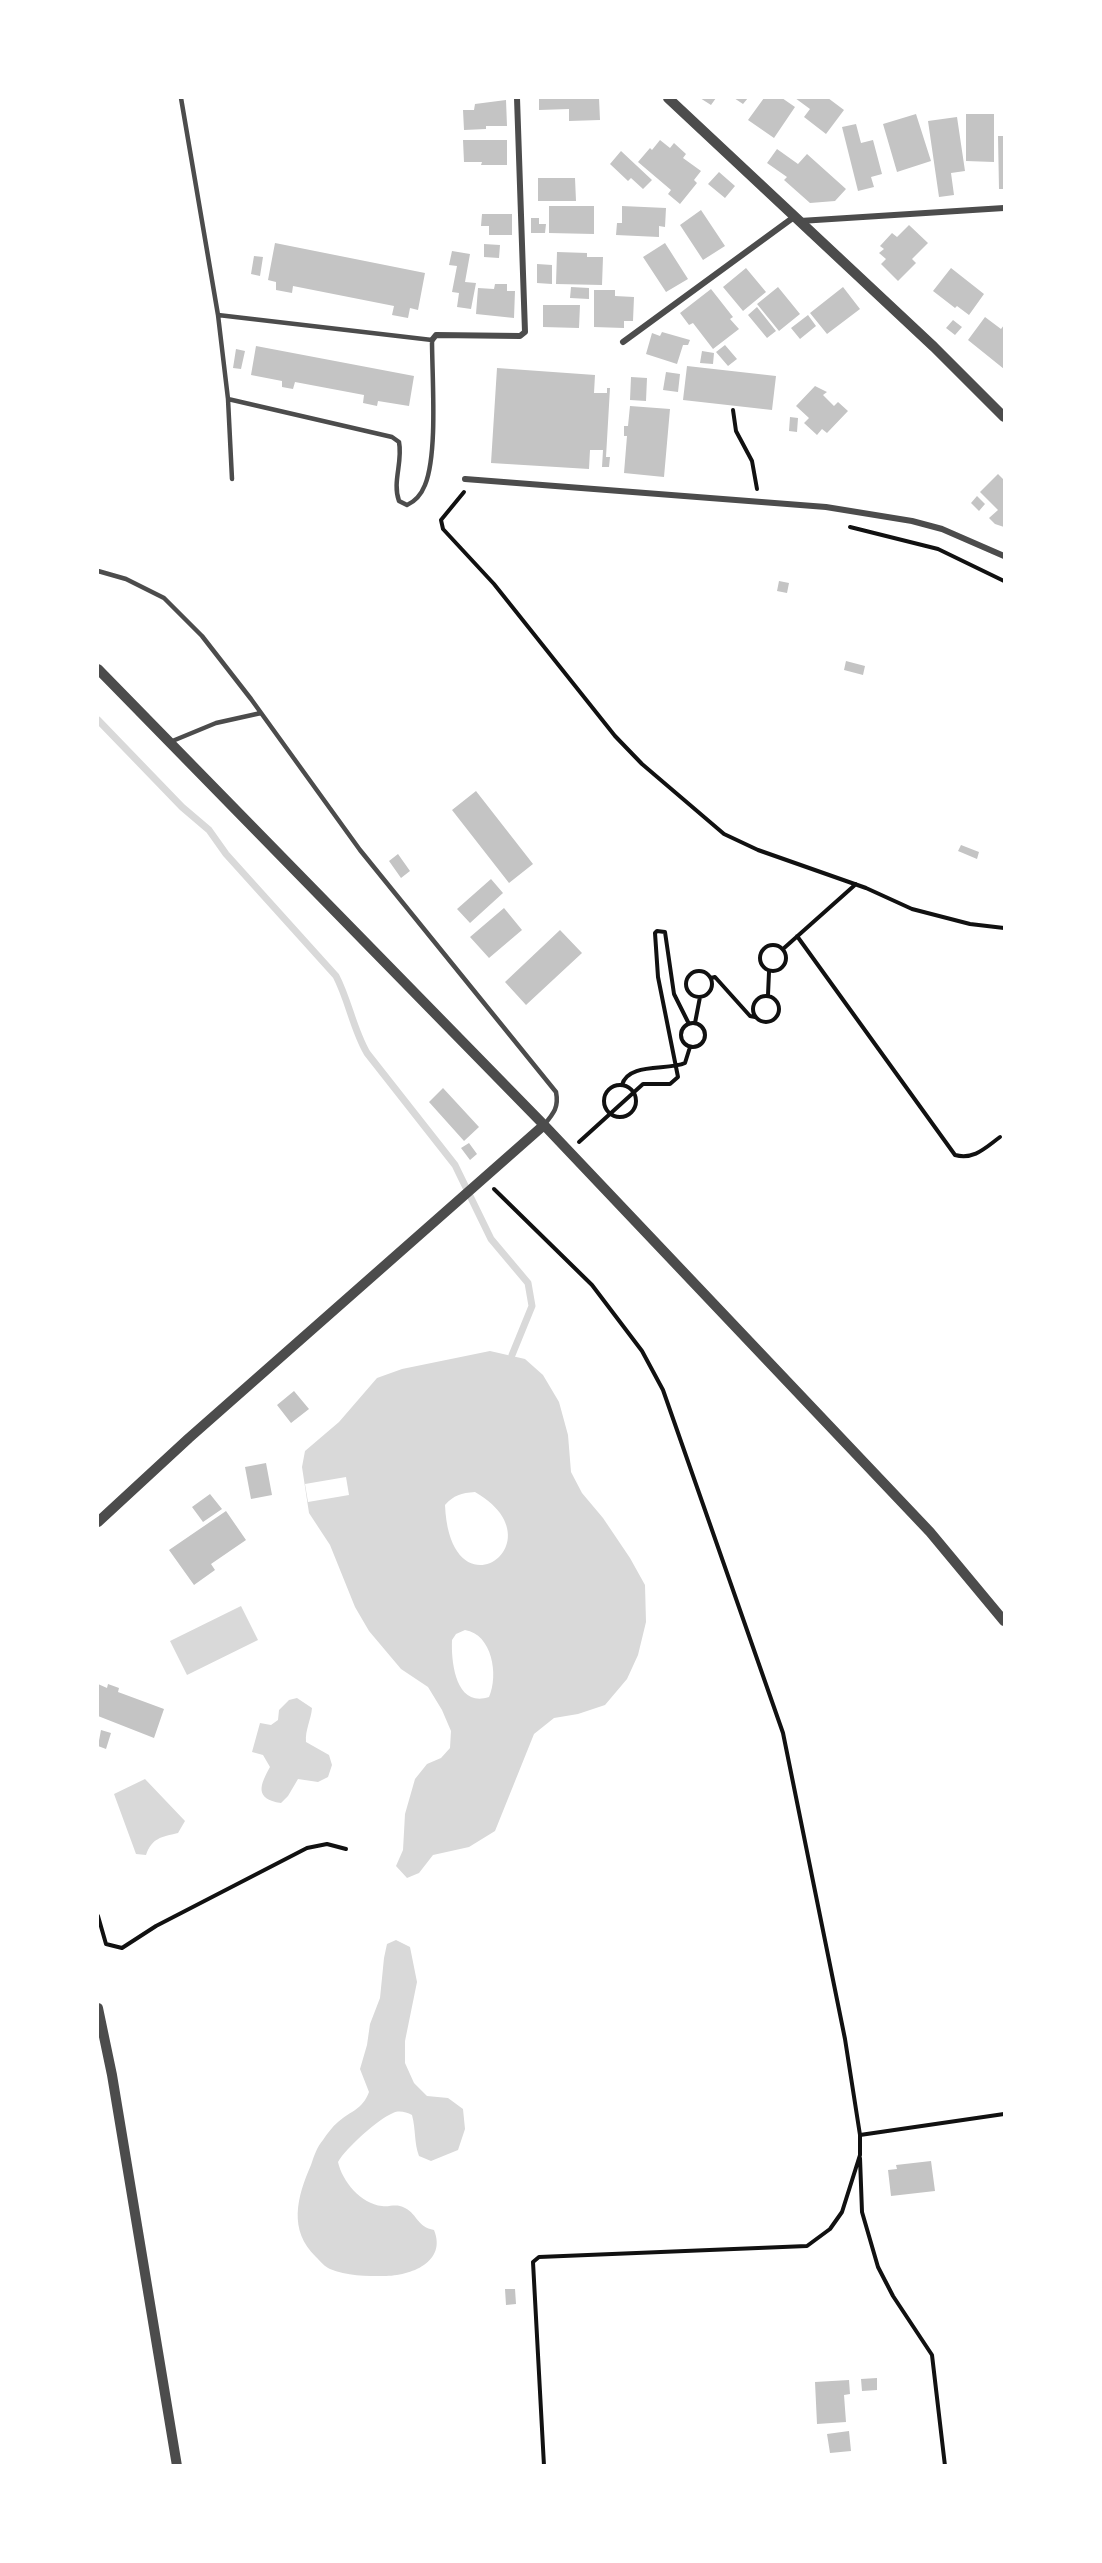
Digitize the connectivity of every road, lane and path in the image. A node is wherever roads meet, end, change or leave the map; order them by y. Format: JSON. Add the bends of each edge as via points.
{"nodes":[{"id":1,"x":181,"y":98,"type":"edge"},
{"id":2,"x":517,"y":98,"type":"edge"},
{"id":3,"x":668,"y":98,"type":"edge"},
{"id":4,"x":1005,"y":208,"type":"edge"},
{"id":5,"x":797,"y":219,"type":"junction"},
{"id":6,"x":218,"y":315,"type":"junction"},
{"id":7,"x":432,"y":340,"type":"junction"},
{"id":8,"x":623,"y":342,"type":"dead end"},
{"id":9,"x":228,"y":399,"type":"junction"},
{"id":10,"x":733,"y":410,"type":"dead end"},
{"id":11,"x":1005,"y":417,"type":"edge"},
{"id":12,"x":232,"y":479,"type":"dead end"},
{"id":13,"x":465,"y":479,"type":"dead end"},
{"id":14,"x":476,"y":480,"type":"junction"},
{"id":15,"x":757,"y":502,"type":"junction"},
{"id":16,"x":840,"y":524,"type":"dead end"},
{"id":17,"x":1005,"y":556,"type":"edge"},
{"id":18,"x":98,"y":571,"type":"edge"},
{"id":19,"x":1005,"y":581,"type":"edge"},
{"id":20,"x":98,"y":669,"type":"edge"},
{"id":21,"x":261,"y":712,"type":"junction"},
{"id":22,"x":170,"y":742,"type":"junction"},
{"id":23,"x":856,"y":884,"type":"junction"},
{"id":24,"x":1005,"y":928,"type":"edge"},
{"id":25,"x":797,"y":936,"type":"junction"},
{"id":26,"x":783,"y":949,"type":"junction"},
{"id":27,"x":769,"y":972,"type":"junction"},
{"id":28,"x":711,"y":978,"type":"junction"},
{"id":29,"x":768,"y":995,"type":"junction"},
{"id":30,"x":700,"y":997,"type":"junction"},
{"id":31,"x":755,"y":1017,"type":"junction"},
{"id":32,"x":695,"y":1023,"type":"junction"},
{"id":33,"x":689,"y":1024,"type":"junction"},
{"id":34,"x":690,"y":1047,"type":"junction"},
{"id":35,"x":622,"y":1085,"type":"junction"},
{"id":36,"x":610,"y":1114,"type":"junction"},
{"id":37,"x":544,"y":1125,"type":"junction"},
{"id":38,"x":999,"y":1137,"type":"dead end"},
{"id":39,"x":569,"y":1151,"type":"junction"},
{"id":40,"x":482,"y":1178,"type":"junction"},
{"id":41,"x":98,"y":1522,"type":"edge"},
{"id":42,"x":1005,"y":1621,"type":"edge"},
{"id":43,"x":346,"y":1849,"type":"dead end"},
{"id":44,"x":98,"y":1916,"type":"edge"},
{"id":45,"x":98,"y":2008,"type":"edge"},
{"id":46,"x":1005,"y":2115,"type":"edge"},
{"id":47,"x":860,"y":2135,"type":"junction"},
{"id":48,"x":860,"y":2155,"type":"junction"},
{"id":49,"x":944,"y":2465,"type":"edge"},
{"id":50,"x":177,"y":2466,"type":"edge"},
{"id":51,"x":544,"y":2466,"type":"edge"}],
"edges":[{"from":1,"to":6,"type":"lane"},
{"from":2,"to":7,"type":"street","via":[[525,332],[520,336],[436,335]]},
{"from":3,"to":5,"type":"street"},
{"from":4,"to":5,"type":"street"},
{"from":5,"to":8,"type":"street"},
{"from":5,"to":11,"type":"street"},
{"from":6,"to":7,"type":"lane"},
{"from":6,"to":9,"type":"lane"},
{"from":7,"to":9,"type":"lane","via":[[432,459],[425,485],[416,501],[407,505],[399,501],[395,492],[402,453],[392,436]]},
{"from":9,"to":12,"type":"lane"},
{"from":10,"to":15,"type":"path","via":[[736,431],[758,482]]},
{"from":13,"to":14,"type":"street"},
{"from":14,"to":15,"type":"street"},
{"from":14,"to":23,"type":"path","via":[[446,512],[441,520],[443,529],[494,584],[615,736],[724,834]]},
{"from":15,"to":17,"type":"street","via":[[826,507],[912,521],[942,529]]},
{"from":16,"to":19,"type":"path","via":[[938,549]]},
{"from":18,"to":21,"type":"lane","via":[[126,579],[164,598],[202,636]]},
{"from":20,"to":22,"type":"street"},
{"from":21,"to":22,"type":"lane","via":[[216,723]]},
{"from":21,"to":37,"type":"lane","via":[[360,850],[556,1092],[558,1104]]},
{"from":22,"to":37,"type":"street"},
{"from":23,"to":24,"type":"path","via":[[912,909],[970,924]]},
{"from":23,"to":25,"type":"path"},
{"from":25,"to":26,"type":"path"},
{"from":25,"to":38,"type":"path","via":[[955,1155],[975,1156]]},
{"from":26,"to":27,"type":"path","via":[[784,965]]},
{"from":26,"to":27,"type":"path","via":[[775,945],[762,950],[760,963]]},
{"from":27,"to":29,"type":"path"},
{"from":28,"to":30,"type":"path","via":[[710,991]]},
{"from":28,"to":30,"type":"path","via":[[701,970],[688,975],[686,988]]},
{"from":28,"to":31,"type":"path","via":[[715,977],[750,1017]]},
{"from":29,"to":31,"type":"path","via":[[755,1000]]},
{"from":29,"to":31,"type":"path","via":[[778,1003],[777,1016],[767,1022]]},
{"from":30,"to":32,"type":"path"},
{"from":32,"to":33,"type":"path"},
{"from":32,"to":34,"type":"path","via":[[702,1027],[705,1038],[700,1045]]},
{"from":33,"to":34,"type":"path","via":[[681,1033],[682,1041]]},
{"from":33,"to":36,"type":"path","via":[[670,979],[665,932],[657,931],[658,977],[678,1077],[670,1084],[643,1084]]},
{"from":34,"to":35,"type":"path","via":[[685,1063],[633,1072]]},
{"from":35,"to":36,"type":"path","via":[[612,1087],[605,1095],[604,1105]]},
{"from":35,"to":36,"type":"path","via":[[635,1094],[636,1105],[626,1117]]},
{"from":36,"to":39,"type":"path"},
{"from":37,"to":39,"type":"street"},
{"from":37,"to":40,"type":"street"},
{"from":39,"to":42,"type":"street","via":[[930,1532]]},
{"from":40,"to":41,"type":"street"},
{"from":40,"to":47,"type":"path","via":[[592,1285],[642,1351],[663,1390],[783,1733],[845,2039]]},
{"from":43,"to":44,"type":"path","via":[[327,1844],[307,1848],[156,1926],[122,1948],[106,1944]]},
{"from":45,"to":50,"type":"street"},
{"from":46,"to":47,"type":"path"},
{"from":47,"to":48,"type":"path"},
{"from":48,"to":49,"type":"path","via":[[862,2212],[878,2267],[932,2355]]},
{"from":48,"to":51,"type":"path","via":[[842,2212],[830,2229],[807,2246],[539,2257],[533,2262]]}]}
